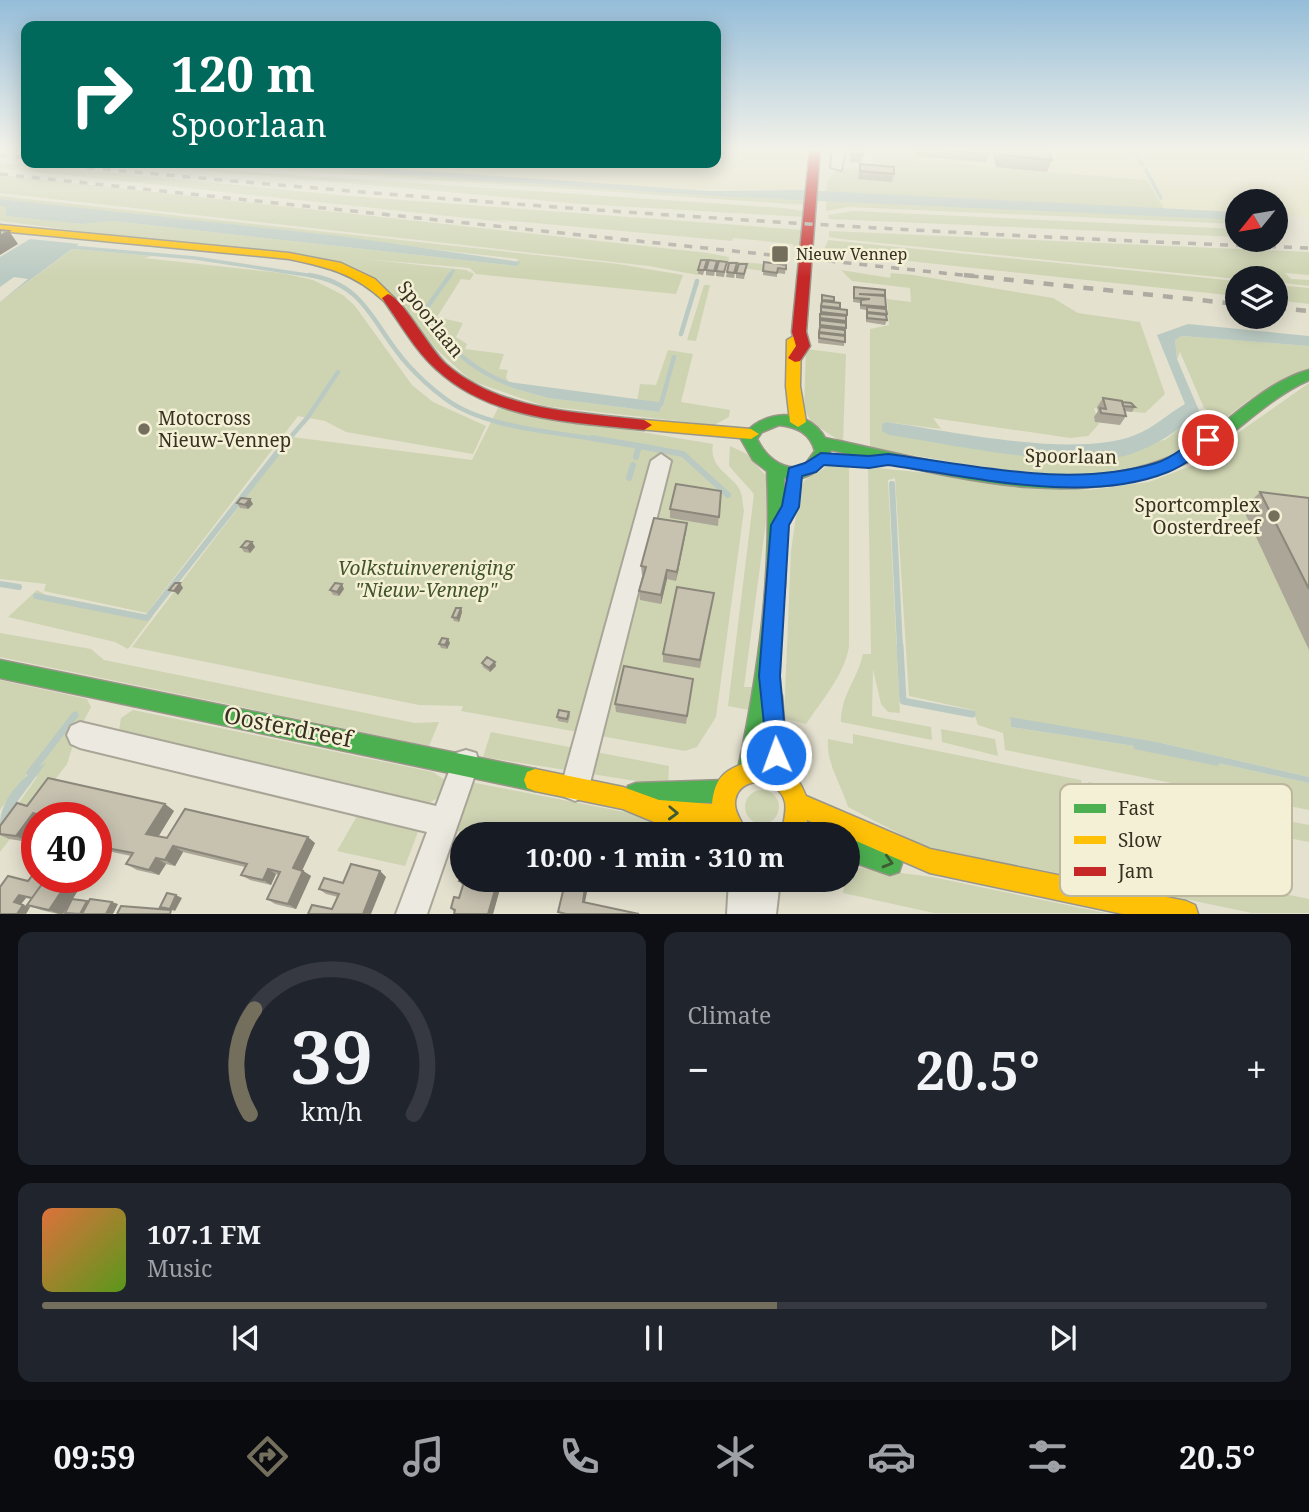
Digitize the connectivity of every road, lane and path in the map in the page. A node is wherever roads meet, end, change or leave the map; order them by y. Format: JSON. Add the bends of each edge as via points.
{"nodes":[{"id":1,"x":812,"y":192,"type":"edge"},
{"id":2,"x":5,"y":227,"type":"edge"},
{"id":3,"x":1309,"y":375,"type":"edge"},
{"id":4,"x":793,"y":386,"type":"junction"},
{"id":5,"x":778,"y":419,"type":"junction"},
{"id":6,"x":798,"y":422,"type":"junction"},
{"id":7,"x":751,"y":441,"type":"junction"},
{"id":8,"x":822,"y":451,"type":"junction"},
{"id":9,"x":661,"y":461,"type":"dead end"},
{"id":10,"x":775,"y":470,"type":"junction"},
{"id":11,"x":794,"y":472,"type":"junction"},
{"id":12,"x":780,"y":525,"type":"junction"},
{"id":13,"x":0,"y":670,"type":"edge"},
{"id":14,"x":769,"y":676,"type":"junction"},
{"id":15,"x":80,"y":735,"type":"dead end"},
{"id":16,"x":466,"y":763,"type":"junction"},
{"id":17,"x":749,"y":769,"type":"junction"},
{"id":18,"x":777,"y":773,"type":"junction"},
{"id":19,"x":575,"y":787,"type":"junction"},
{"id":20,"x":726,"y":791,"type":"junction"},
{"id":21,"x":624,"y":798,"type":"junction"},
{"id":22,"x":799,"y":805,"type":"junction"},
{"id":23,"x":726,"y":817,"type":"junction"},
{"id":24,"x":445,"y":822,"type":"junction"},
{"id":25,"x":729,"y":822,"type":"edge"},
{"id":26,"x":798,"y":822,"type":"edge"},
{"id":27,"x":860,"y":853,"type":"edge"},
{"id":28,"x":930,"y":861,"type":"junction"},
{"id":29,"x":1060,"y":888,"type":"edge"},
{"id":30,"x":743,"y":892,"type":"edge"},
{"id":31,"x":764,"y":892,"type":"edge"},
{"id":32,"x":1099,"y":896,"type":"edge"},
{"id":33,"x":411,"y":914,"type":"edge"},
{"id":34,"x":742,"y":914,"type":"edge"},
{"id":35,"x":761,"y":914,"type":"edge"},
{"id":36,"x":1186,"y":914,"type":"edge"}],
"edges":[{"from":1,"to":4,"type":"main road","via":[[799,331],[803,346],[796,358]]},
{"from":2,"to":7,"type":"main road","name":"Spoorlaan","via":[[289,256],[337,266],[380,290],[440,366],[475,391],[535,410],[690,432],[706,439]]},
{"from":3,"to":8,"type":"main road","name":"Spoorlaan","via":[[1279,388],[1190,454],[1132,476],[1046,480],[888,460],[869,462]]},
{"from":4,"to":5,"type":"main road"},
{"from":4,"to":6,"type":"main road"},
{"from":5,"to":6,"type":"main road"},
{"from":5,"to":7,"type":"main road","via":[[757,427]]},
{"from":6,"to":8,"type":"main road","via":[[818,435]]},
{"from":7,"to":10,"type":"main road","via":[[758,461]]},
{"from":8,"to":11,"type":"main road","via":[[811,468]]},
{"from":9,"to":19,"type":"street"},
{"from":10,"to":11,"type":"main road"},
{"from":10,"to":12,"type":"main road"},
{"from":11,"to":12,"type":"main road","via":[[791,507]]},
{"from":12,"to":14,"type":"main road"},
{"from":13,"to":16,"type":"main road","name":"Oosterdreef"},
{"from":14,"to":17,"type":"main road"},
{"from":14,"to":18,"type":"main road"},
{"from":15,"to":24,"type":"street"},
{"from":16,"to":19,"type":"main road","name":"Oosterdreef"},
{"from":16,"to":24,"type":"street"},
{"from":17,"to":18,"type":"main road"},
{"from":17,"to":20,"type":"main road","via":[[733,779]]},
{"from":18,"to":22,"type":"main road","via":[[791,786]]},
{"from":19,"to":21,"type":"main road","name":"Oosterdreef"},
{"from":20,"to":21,"type":"main road","name":"Oosterdreef","via":[[638,793]]},
{"from":20,"to":23,"type":"main road"},
{"from":21,"to":23,"type":"main road","name":"Oosterdreef","one_way":true,"via":[[638,808],[658,812]]},
{"from":22,"to":26,"type":"main road"},
{"from":22,"to":28,"type":"main road","via":[[835,823],[909,848]]},
{"from":23,"to":25,"type":"main road"},
{"from":24,"to":33,"type":"street"},
{"from":27,"to":28,"type":"main road","one_way":true,"via":[[896,865]]},
{"from":28,"to":29,"type":"main road"},
{"from":30,"to":34,"type":"street"},
{"from":31,"to":35,"type":"street"},
{"from":32,"to":36,"type":"main road"}]}
